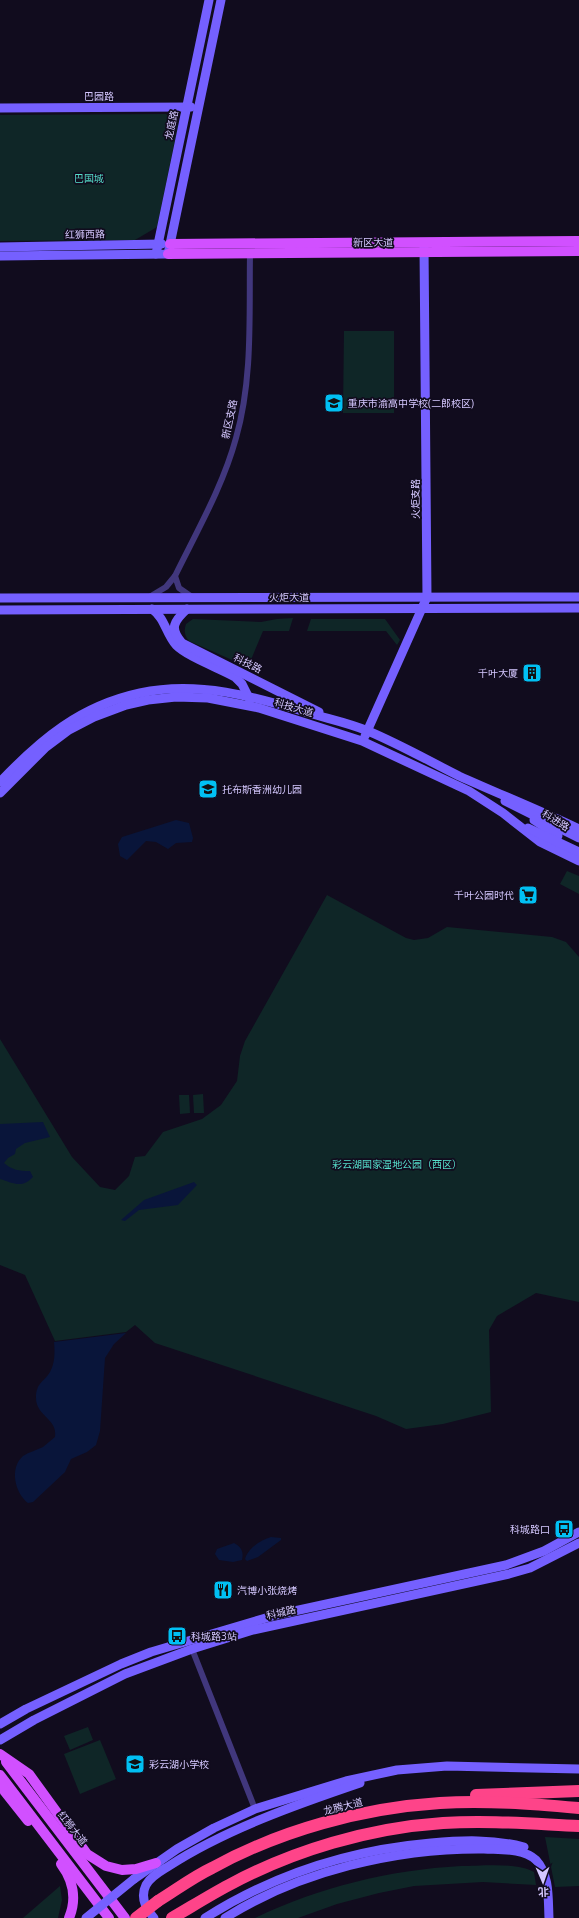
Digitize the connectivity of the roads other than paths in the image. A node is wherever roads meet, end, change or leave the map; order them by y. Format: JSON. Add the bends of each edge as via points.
{"nodes":[{"id":1,"x":209,"y":0,"type":"edge"},
{"id":2,"x":221,"y":0,"type":"edge"},
{"id":3,"x":186,"y":107,"type":"junction"},
{"id":4,"x":0,"y":108,"type":"edge"},
{"id":5,"x":199,"y":108,"type":"junction"},
{"id":6,"x":579,"y":241,"type":"edge"},
{"id":7,"x":424,"y":242,"type":"junction"},
{"id":8,"x":158,"y":244,"type":"junction"},
{"id":9,"x":0,"y":246,"type":"edge"},
{"id":10,"x":169,"y":249,"type":"junction"},
{"id":11,"x":579,"y":251,"type":"edge"},
{"id":12,"x":156,"y":254,"type":"junction"},
{"id":13,"x":250,"y":254,"type":"junction"},
{"id":14,"x":424,"y":254,"type":"junction"},
{"id":15,"x":0,"y":256,"type":"edge"},
{"id":16,"x":175,"y":576,"type":"junction"},
{"id":17,"x":427,"y":597,"type":"junction"},
{"id":18,"x":579,"y":597,"type":"edge"},
{"id":19,"x":0,"y":598,"type":"edge"},
{"id":20,"x":148,"y":598,"type":"junction"},
{"id":21,"x":193,"y":598,"type":"junction"},
{"id":22,"x":422,"y":608,"type":"junction"},
{"id":23,"x":579,"y":608,"type":"edge"},
{"id":24,"x":152,"y":609,"type":"junction"},
{"id":25,"x":186,"y":609,"type":"junction"},
{"id":26,"x":0,"y":610,"type":"edge"},
{"id":27,"x":229,"y":674,"type":"junction"},
{"id":28,"x":217,"y":691,"type":"junction"},
{"id":29,"x":248,"y":696,"type":"junction"},
{"id":30,"x":259,"y":708,"type":"junction"},
{"id":31,"x":340,"y":722,"type":"junction"},
{"id":32,"x":367,"y":731,"type":"junction"},
{"id":33,"x":362,"y":741,"type":"junction"},
{"id":34,"x":460,"y":776,"type":"junction"},
{"id":35,"x":0,"y":782,"type":"edge"},
{"id":36,"x":0,"y":793,"type":"edge"},
{"id":37,"x":523,"y":810,"type":"junction"},
{"id":38,"x":512,"y":821,"type":"junction"},
{"id":39,"x":579,"y":829,"type":"edge"},
{"id":40,"x":579,"y":838,"type":"edge"},
{"id":41,"x":579,"y":846,"type":"edge"},
{"id":42,"x":579,"y":852,"type":"edge"},
{"id":43,"x":579,"y":861,"type":"edge"},
{"id":44,"x":579,"y":1532,"type":"edge"},
{"id":45,"x":579,"y":1543,"type":"edge"},
{"id":46,"x":192,"y":1649,"type":"junction"},
{"id":47,"x":0,"y":1724,"type":"edge"},
{"id":48,"x":0,"y":1740,"type":"edge"},
{"id":49,"x":0,"y":1754,"type":"edge"},
{"id":50,"x":579,"y":1769,"type":"edge"},
{"id":51,"x":397,"y":1770,"type":"junction"},
{"id":52,"x":0,"y":1775,"type":"edge"},
{"id":53,"x":0,"y":1782,"type":"edge"},
{"id":54,"x":579,"y":1791,"type":"edge"},
{"id":55,"x":386,"y":1808,"type":"junction"},
{"id":56,"x":579,"y":1808,"type":"edge"},
{"id":57,"x":255,"y":1809,"type":"junction"},
{"id":58,"x":579,"y":1826,"type":"edge"},
{"id":59,"x":156,"y":1863,"type":"junction"},
{"id":60,"x":545,"y":1872,"type":"junction"},
{"id":61,"x":69,"y":1918,"type":"edge"},
{"id":62,"x":86,"y":1918,"type":"edge"},
{"id":63,"x":109,"y":1918,"type":"edge"},
{"id":64,"x":125,"y":1918,"type":"edge"},
{"id":65,"x":136,"y":1918,"type":"edge"},
{"id":66,"x":154,"y":1918,"type":"edge"},
{"id":67,"x":172,"y":1918,"type":"edge"},
{"id":68,"x":205,"y":1918,"type":"edge"},
{"id":69,"x":226,"y":1918,"type":"edge"},
{"id":70,"x":549,"y":1918,"type":"edge"}],
"edges":[{"from":1,"to":3,"type":"main road","name":"龙庭路"},
{"from":2,"to":5,"type":"main road"},
{"from":3,"to":4,"type":"main road","name":"巴园路"},
{"from":3,"to":5,"type":"main road","name":"巴园路"},
{"from":3,"to":8,"type":"main road","name":"龙庭路"},
{"from":5,"to":10,"type":"main road"},
{"from":6,"to":7,"type":"main road","name":"新区大道"},
{"from":7,"to":10,"type":"main road","name":"新区大道"},
{"from":7,"to":14,"type":"main road","name":"火炬支路"},
{"from":8,"to":9,"type":"main road","name":"红狮西路"},
{"from":8,"to":10,"type":"main road","name":"红狮西路"},
{"from":8,"to":12,"type":"main road","name":"龙庭路"},
{"from":10,"to":12,"type":"main road"},
{"from":10,"to":13,"type":"main road","name":"新区大道"},
{"from":11,"to":14,"type":"main road","name":"新区大道"},
{"from":12,"to":15,"type":"main road"},
{"from":13,"to":14,"type":"main road","name":"新区大道"},
{"from":13,"to":16,"type":"street","name":"新区支路","via":[[249,368],[236,437],[217,492]]},
{"from":14,"to":17,"type":"main road","name":"火炬支路"},
{"from":16,"to":20,"type":"street","name":"新区支路","via":[[163,589]]},
{"from":16,"to":21,"type":"street","via":[[179,588]]},
{"from":17,"to":18,"type":"main road","name":"火炬大道"},
{"from":17,"to":21,"type":"main road","name":"火炬大道"},
{"from":17,"to":22,"type":"main road","name":"火炬支路"},
{"from":19,"to":20,"type":"main road","name":"火炬大道"},
{"from":20,"to":21,"type":"main road","name":"火炬大道"},
{"from":22,"to":23,"type":"main road","name":"火炬大道"},
{"from":22,"to":25,"type":"main road","name":"火炬大道"},
{"from":22,"to":32,"type":"main road","name":"火炬支路"},
{"from":24,"to":25,"type":"main road","name":"火炬大道"},
{"from":24,"to":26,"type":"main road","name":"火炬大道"},
{"from":24,"to":27,"type":"main road","name":"科技路","via":[[160,616],[177,646]]},
{"from":25,"to":31,"type":"main road","name":"科技路","via":[[175,621],[174,626],[182,643]]},
{"from":27,"to":28,"type":"main road","via":[[236,681],[234,686]]},
{"from":27,"to":29,"type":"main road","name":"科技路","via":[[239,680]]},
{"from":28,"to":29,"type":"main road","name":"科技大道"},
{"from":28,"to":35,"type":"main road","name":"科技大道","via":[[159,690],[106,703],[51,733]]},
{"from":29,"to":30,"type":"main road","name":"科技路"},
{"from":29,"to":31,"type":"main road","name":"科技大道"},
{"from":30,"to":33,"type":"main road","name":"科技大道"},
{"from":30,"to":36,"type":"main road","name":"科技大道","via":[[216,699],[176,697],[143,701],[109,710],[56,739],[33,758]]},
{"from":31,"to":32,"type":"main road","name":"科技大道"},
{"from":32,"to":33,"type":"main road","name":"火炬支路"},
{"from":32,"to":34,"type":"main road","name":"科技大道"},
{"from":33,"to":38,"type":"main road","name":"科技大道","via":[[469,791]]},
{"from":34,"to":37,"type":"main road"},
{"from":34,"to":39,"type":"main road","name":"科技大道"},
{"from":37,"to":40,"type":"main road"},
{"from":37,"to":41,"type":"main road","name":"科进路","via":[[548,830]]},
{"from":38,"to":42,"type":"main road"},
{"from":38,"to":43,"type":"main road","name":"科技大道","via":[[540,842]]},
{"from":44,"to":47,"type":"main road","name":"科城路","via":[[544,1551],[506,1565],[276,1615],[151,1652],[120,1664]]},
{"from":45,"to":46,"type":"main road","name":"科城路","via":[[536,1565],[509,1574],[266,1627]]},
{"from":46,"to":48,"type":"main road","name":"科城路","via":[[125,1674]]},
{"from":46,"to":57,"type":"street"},
{"from":49,"to":59,"type":"main road","via":[[29,1774],[87,1854],[106,1866],[122,1870]]},
{"from":49,"to":64,"type":"main road","name":"红狮大道"},
{"from":50,"to":51,"type":"main road","via":[[447,1766]]},
{"from":51,"to":57,"type":"main road","via":[[346,1781]]},
{"from":51,"to":66,"type":"main road","via":[[289,1808],[220,1838],[180,1859],[152,1877],[146,1884],[144,1899]]},
{"from":52,"to":63,"type":"main road"},
{"from":53,"to":61,"type":"main road","via":[[66,1872],[74,1895]]},
{"from":54,"to":55,"type":"highway","via":[[442,1797]]},
{"from":55,"to":56,"type":"highway","name":"龙腾大道","via":[[485,1802]]},
{"from":55,"to":65,"type":"highway","name":"龙腾大道","bridge":true,"via":[[331,1821],[278,1838],[212,1867]]},
{"from":57,"to":59,"type":"main road","via":[[214,1828]]},
{"from":58,"to":67,"type":"highway","via":[[507,1822],[443,1823],[390,1830],[344,1840],[288,1858],[230,1884]]},
{"from":59,"to":62,"type":"main road","bridge":true},
{"from":60,"to":68,"type":"main road","via":[[539,1859],[531,1851],[503,1842],[472,1840],[415,1844],[354,1855],[285,1876],[230,1902]]},
{"from":60,"to":69,"type":"main road","via":[[532,1857],[514,1851],[467,1849],[382,1858],[318,1876],[263,1898]]},
{"from":60,"to":70,"type":"main road"}]}
